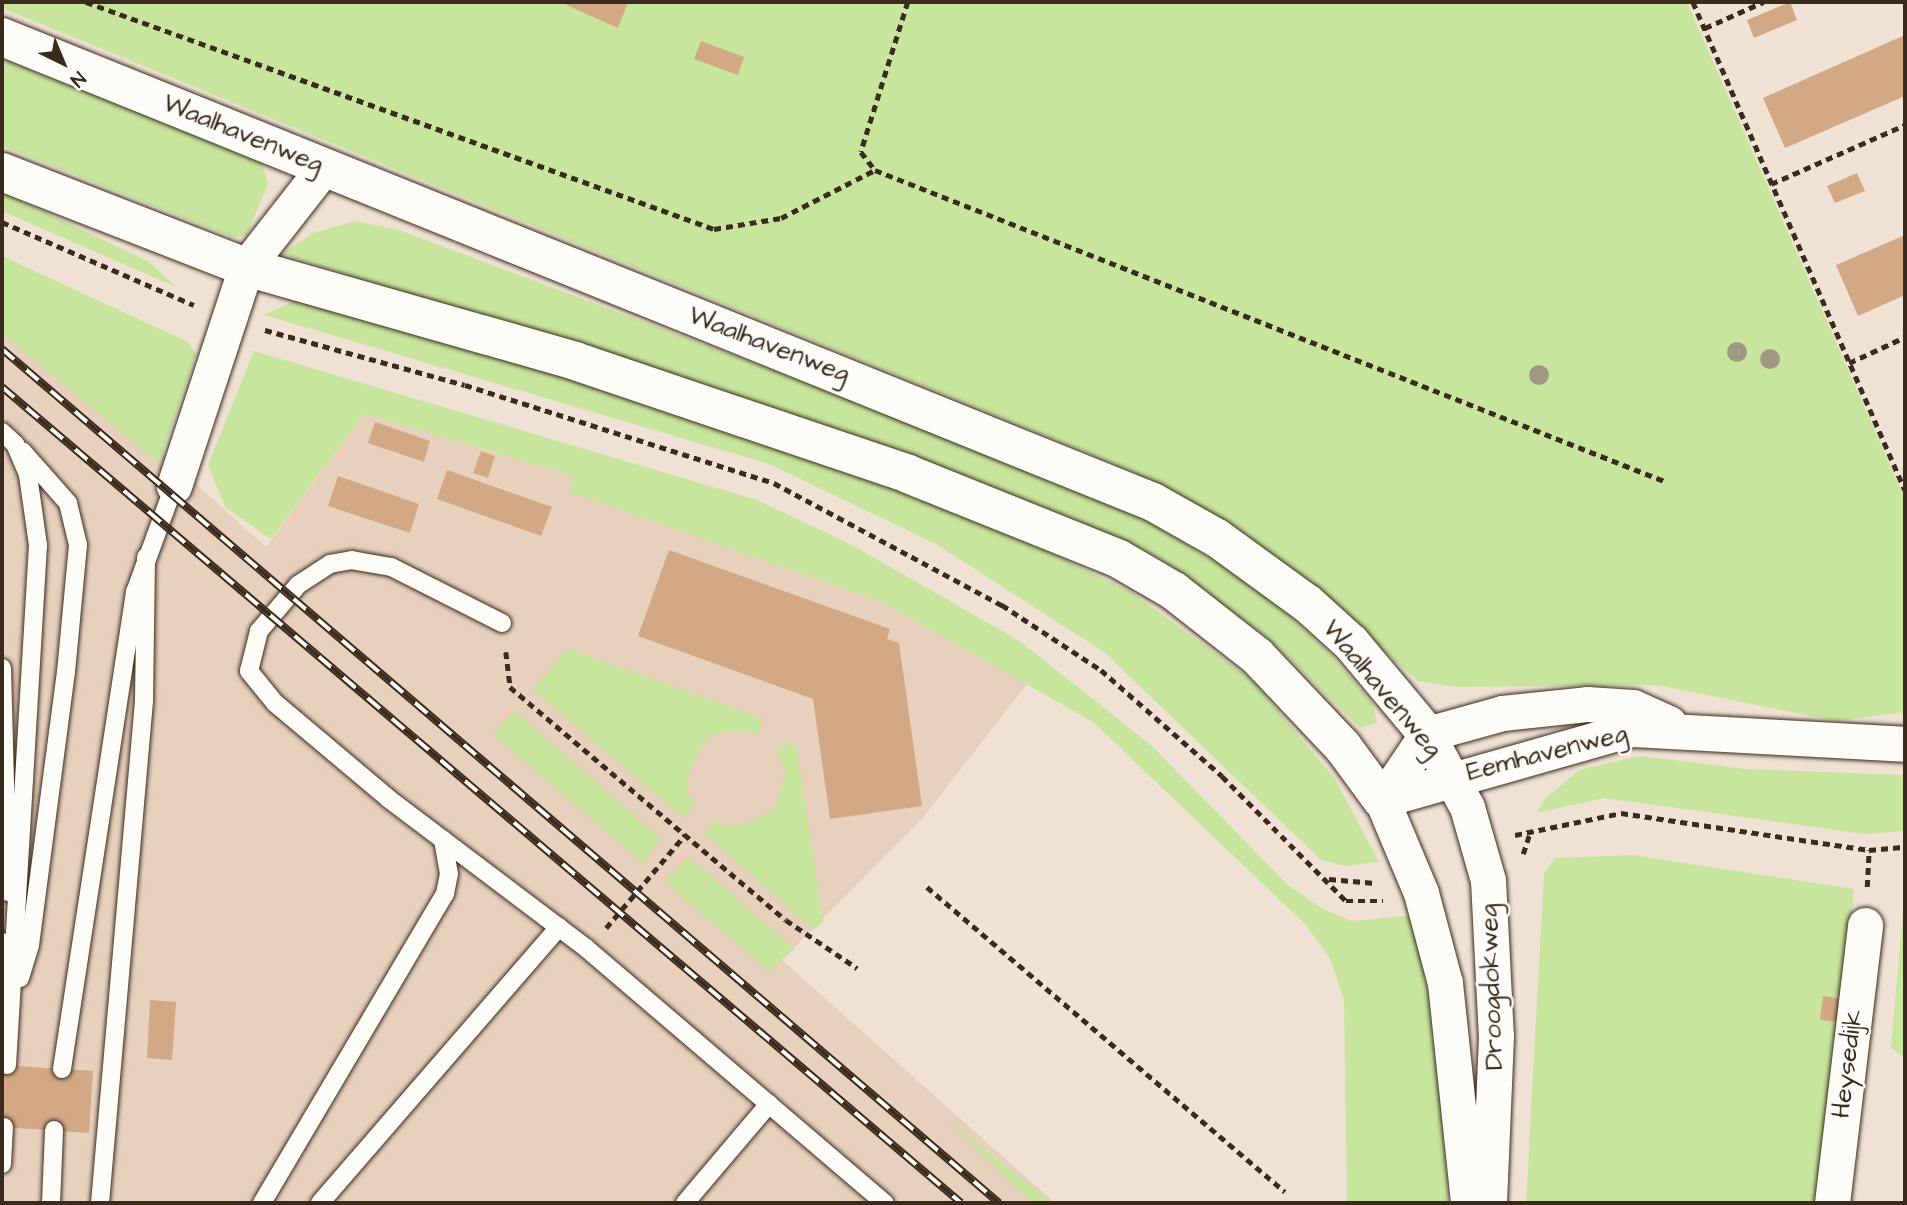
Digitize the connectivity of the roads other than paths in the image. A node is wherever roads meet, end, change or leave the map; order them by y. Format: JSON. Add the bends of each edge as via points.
{"nodes":[{"id":1,"x":2,"y":37,"type":"edge"},
{"id":2,"x":324,"y":167,"type":"junction"},
{"id":3,"x":2,"y":172,"type":"edge"},
{"id":4,"x":246,"y":267,"type":"junction"},
{"id":5,"x":8,"y":438,"type":"edge"},
{"id":6,"x":174,"y":486,"type":"joint"},
{"id":7,"x":146,"y":557,"type":"junction"},
{"id":8,"x":502,"y":623,"type":"road end"},
{"id":9,"x":2,"y":668,"type":"edge"},
{"id":10,"x":1679,"y":728,"type":"junction"},
{"id":11,"x":1427,"y":734,"type":"junction"},
{"id":12,"x":1905,"y":744,"type":"edge"},
{"id":13,"x":1453,"y":776,"type":"junction"},
{"id":14,"x":1382,"y":800,"type":"junction"},
{"id":15,"x":443,"y":840,"type":"junction"},
{"id":16,"x":1865,"y":925,"type":"dead end"},
{"id":17,"x":559,"y":927,"type":"junction"},
{"id":18,"x":2,"y":942,"type":"edge"},
{"id":19,"x":11,"y":1011,"type":"junction"},
{"id":20,"x":7,"y":1065,"type":"dead end"},
{"id":21,"x":62,"y":1069,"type":"dead end"},
{"id":22,"x":769,"y":1104,"type":"junction"},
{"id":23,"x":4,"y":1127,"type":"dead end"},
{"id":24,"x":54,"y":1130,"type":"dead end"},
{"id":25,"x":2,"y":1164,"type":"edge"},
{"id":26,"x":51,"y":1203,"type":"edge"},
{"id":27,"x":100,"y":1203,"type":"edge"},
{"id":28,"x":262,"y":1203,"type":"edge"},
{"id":29,"x":320,"y":1203,"type":"edge"},
{"id":30,"x":685,"y":1203,"type":"edge"},
{"id":31,"x":885,"y":1203,"type":"edge"},
{"id":32,"x":1468,"y":1203,"type":"edge"},
{"id":33,"x":1489,"y":1203,"type":"edge"},
{"id":34,"x":1832,"y":1203,"type":"edge"}],
"edges":[{"from":1,"to":2,"type":"street","name":"Waalhavenweg"},
{"from":2,"to":4,"type":"street"},
{"from":2,"to":11,"type":"street","name":"Waalhavenweg","via":[[1153,502],[1217,538],[1308,604],[1351,643]]},
{"from":3,"to":4,"type":"street"},
{"from":4,"to":6,"type":"street"},
{"from":4,"to":14,"type":"street","via":[[575,361],[908,474],[1119,559],[1174,591],[1257,656],[1343,747]]},
{"from":5,"to":19,"type":"lane","via":[[34,496],[38,545]]},
{"from":5,"to":19,"type":"lane","via":[[68,503],[78,545],[30,945]]},
{"from":6,"to":7,"type":"lane"},
{"from":7,"to":21,"type":"lane","via":[[116,699]]},
{"from":7,"to":27,"type":"lane","via":[[144,701]]},
{"from":8,"to":15,"type":"lane","via":[[391,567],[352,560],[330,564],[298,585],[259,631],[250,657],[249,671],[275,703]]},
{"from":9,"to":19,"type":"lane"},
{"from":10,"to":11,"type":"street","name":"Eemhavenweg","via":[[1633,706],[1587,704],[1502,713]]},
{"from":10,"to":12,"type":"street","name":"Eemhavenweg","via":[[1763,740]]},
{"from":10,"to":13,"type":"street","name":"Eemhavenweg","via":[[1632,729],[1499,770]]},
{"from":11,"to":13,"type":"street","name":"Waalhavenweg"},
{"from":11,"to":14,"type":"street"},
{"from":13,"to":14,"type":"street","name":"Eemhavenweg"},
{"from":13,"to":33,"type":"street","name":"Droogdokweg","via":[[1488,880],[1496,1036]]},
{"from":14,"to":32,"type":"street","name":"Droogdokweg","via":[[1411,872],[1445,983]]},
{"from":15,"to":17,"type":"lane"},
{"from":15,"to":28,"type":"lane","via":[[449,874],[445,894]]},
{"from":16,"to":34,"type":"street","name":"Heysedijk"},
{"from":17,"to":22,"type":"lane"},
{"from":17,"to":29,"type":"lane"},
{"from":18,"to":19,"type":"lane"},
{"from":19,"to":20,"type":"lane"},
{"from":22,"to":30,"type":"lane"},
{"from":22,"to":31,"type":"lane"},
{"from":23,"to":25,"type":"lane"},
{"from":24,"to":26,"type":"lane"}]}
